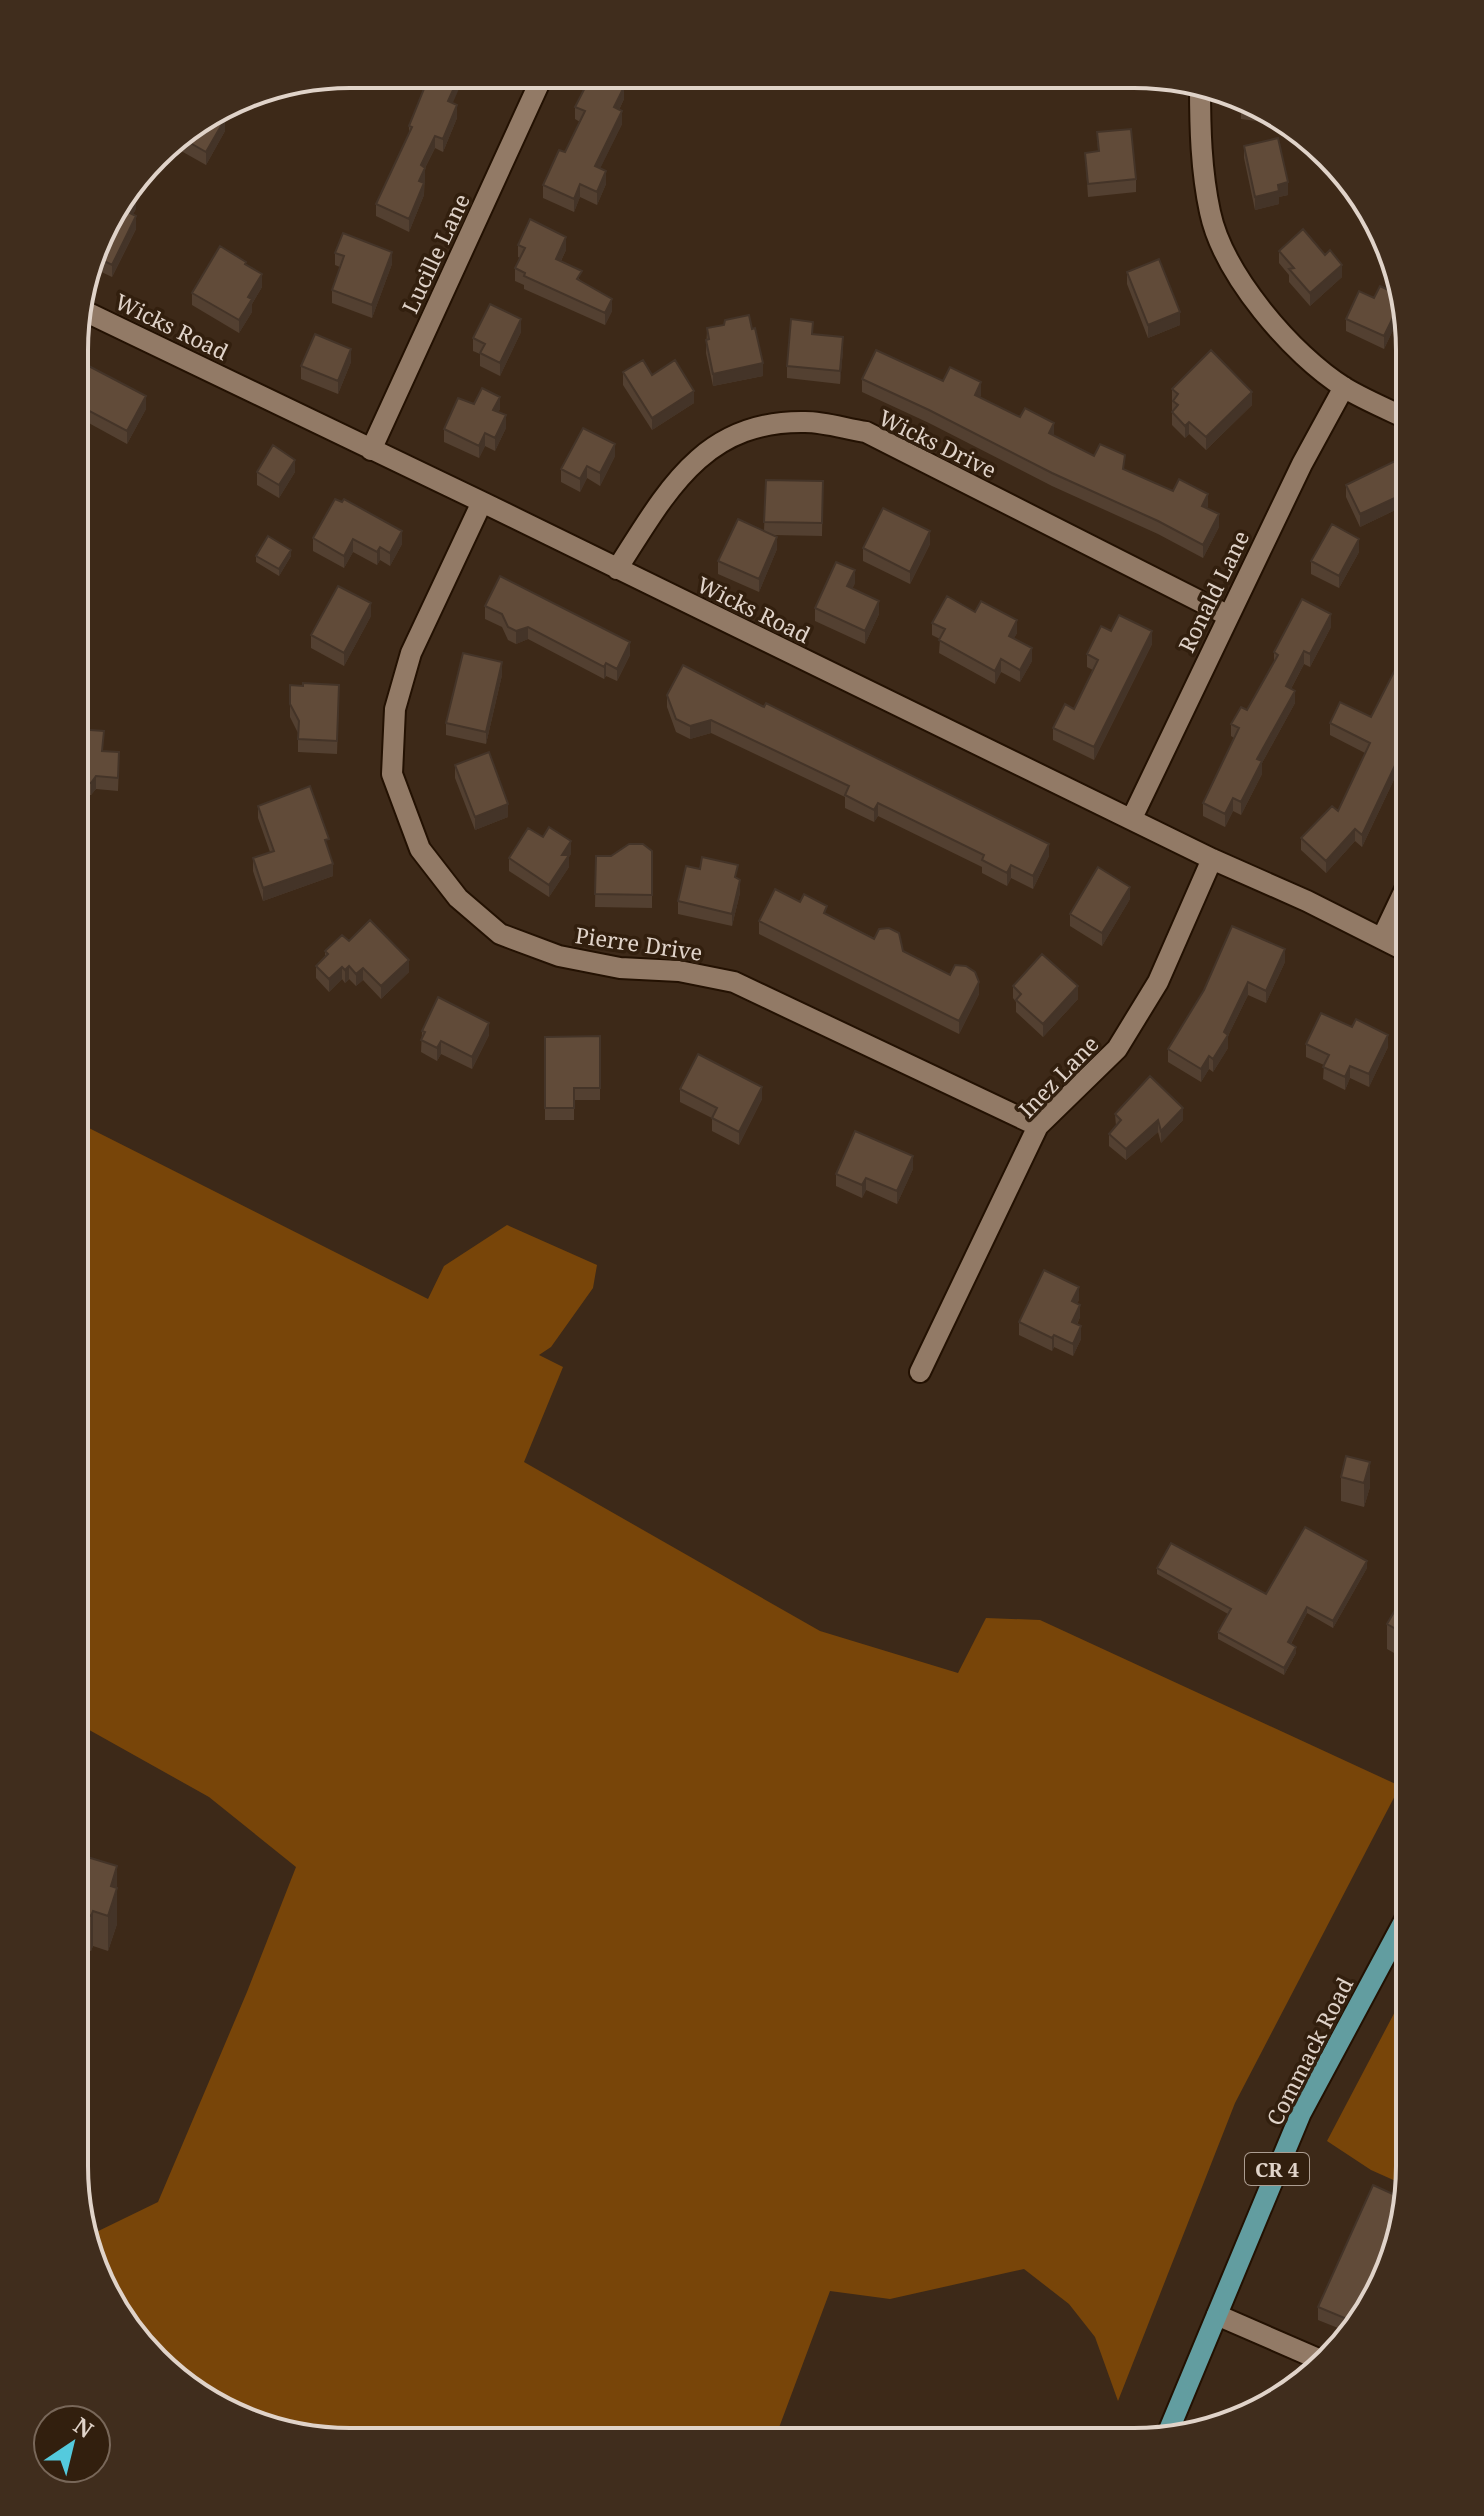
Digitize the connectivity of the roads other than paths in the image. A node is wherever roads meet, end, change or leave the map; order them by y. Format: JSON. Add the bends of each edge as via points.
{"nodes":[{"id":1,"x":537,"y":89,"type":"edge"},
{"id":2,"x":1200,"y":97,"type":"edge"},
{"id":3,"x":90,"y":314,"type":"edge"},
{"id":4,"x":1344,"y":387,"type":"junction"},
{"id":5,"x":1396,"y":413,"type":"edge"},
{"id":6,"x":371,"y":450,"type":"junction"},
{"id":7,"x":482,"y":502,"type":"junction"},
{"id":8,"x":617,"y":569,"type":"junction"},
{"id":9,"x":1227,"y":615,"type":"junction"},
{"id":10,"x":1132,"y":818,"type":"junction"},
{"id":11,"x":1212,"y":859,"type":"junction"},
{"id":12,"x":1396,"y":909,"type":"edge"},
{"id":13,"x":1382,"y":938,"type":"junction"},
{"id":14,"x":1396,"y":945,"type":"edge"},
{"id":15,"x":1038,"y":1126,"type":"junction"},
{"id":16,"x":920,"y":1372,"type":"dead end"},
{"id":17,"x":1395,"y":1938,"type":"edge"},
{"id":18,"x":1217,"y":2315,"type":"junction"},
{"id":19,"x":1313,"y":2357,"type":"edge"},
{"id":20,"x":1171,"y":2425,"type":"edge"}],
"edges":[{"from":1,"to":6,"type":"street","name":"Lucille Lane"},
{"from":2,"to":4,"type":"street","via":[[1210,216],[1233,270],[1271,323]]},
{"from":3,"to":6,"type":"street","name":"Wicks Road"},
{"from":4,"to":5,"type":"street"},
{"from":4,"to":9,"type":"street","name":"Ronald Lane"},
{"from":6,"to":7,"type":"street","name":"Wicks Road"},
{"from":7,"to":8,"type":"street","name":"Wicks Road"},
{"from":7,"to":15,"type":"street","name":"Pierre Drive","via":[[411,653],[395,709],[392,774],[420,849],[458,898],[500,934],[559,956],[734,982]]},
{"from":8,"to":9,"type":"street","name":"Wicks Drive","via":[[677,479],[710,448],[758,425],[807,421],[866,432]]},
{"from":8,"to":10,"type":"street","name":"Wicks Road"},
{"from":9,"to":10,"type":"street","name":"Ronald Lane"},
{"from":10,"to":11,"type":"street","name":"Wicks Road"},
{"from":11,"to":13,"type":"street","name":"Wicks Road"},
{"from":11,"to":15,"type":"street","name":"Inez Lane","via":[[1158,982],[1117,1049]]},
{"from":12,"to":13,"type":"street"},
{"from":13,"to":14,"type":"street","name":"Wicks Road"},
{"from":15,"to":16,"type":"street","name":"Inez Lane"},
{"from":17,"to":18,"type":"main road","name":"Commack Road","number":"CR 4","via":[[1301,2113]]},
{"from":18,"to":19,"type":"street"},
{"from":18,"to":20,"type":"main road","name":"Commack Road","number":"CR 4"}]}
